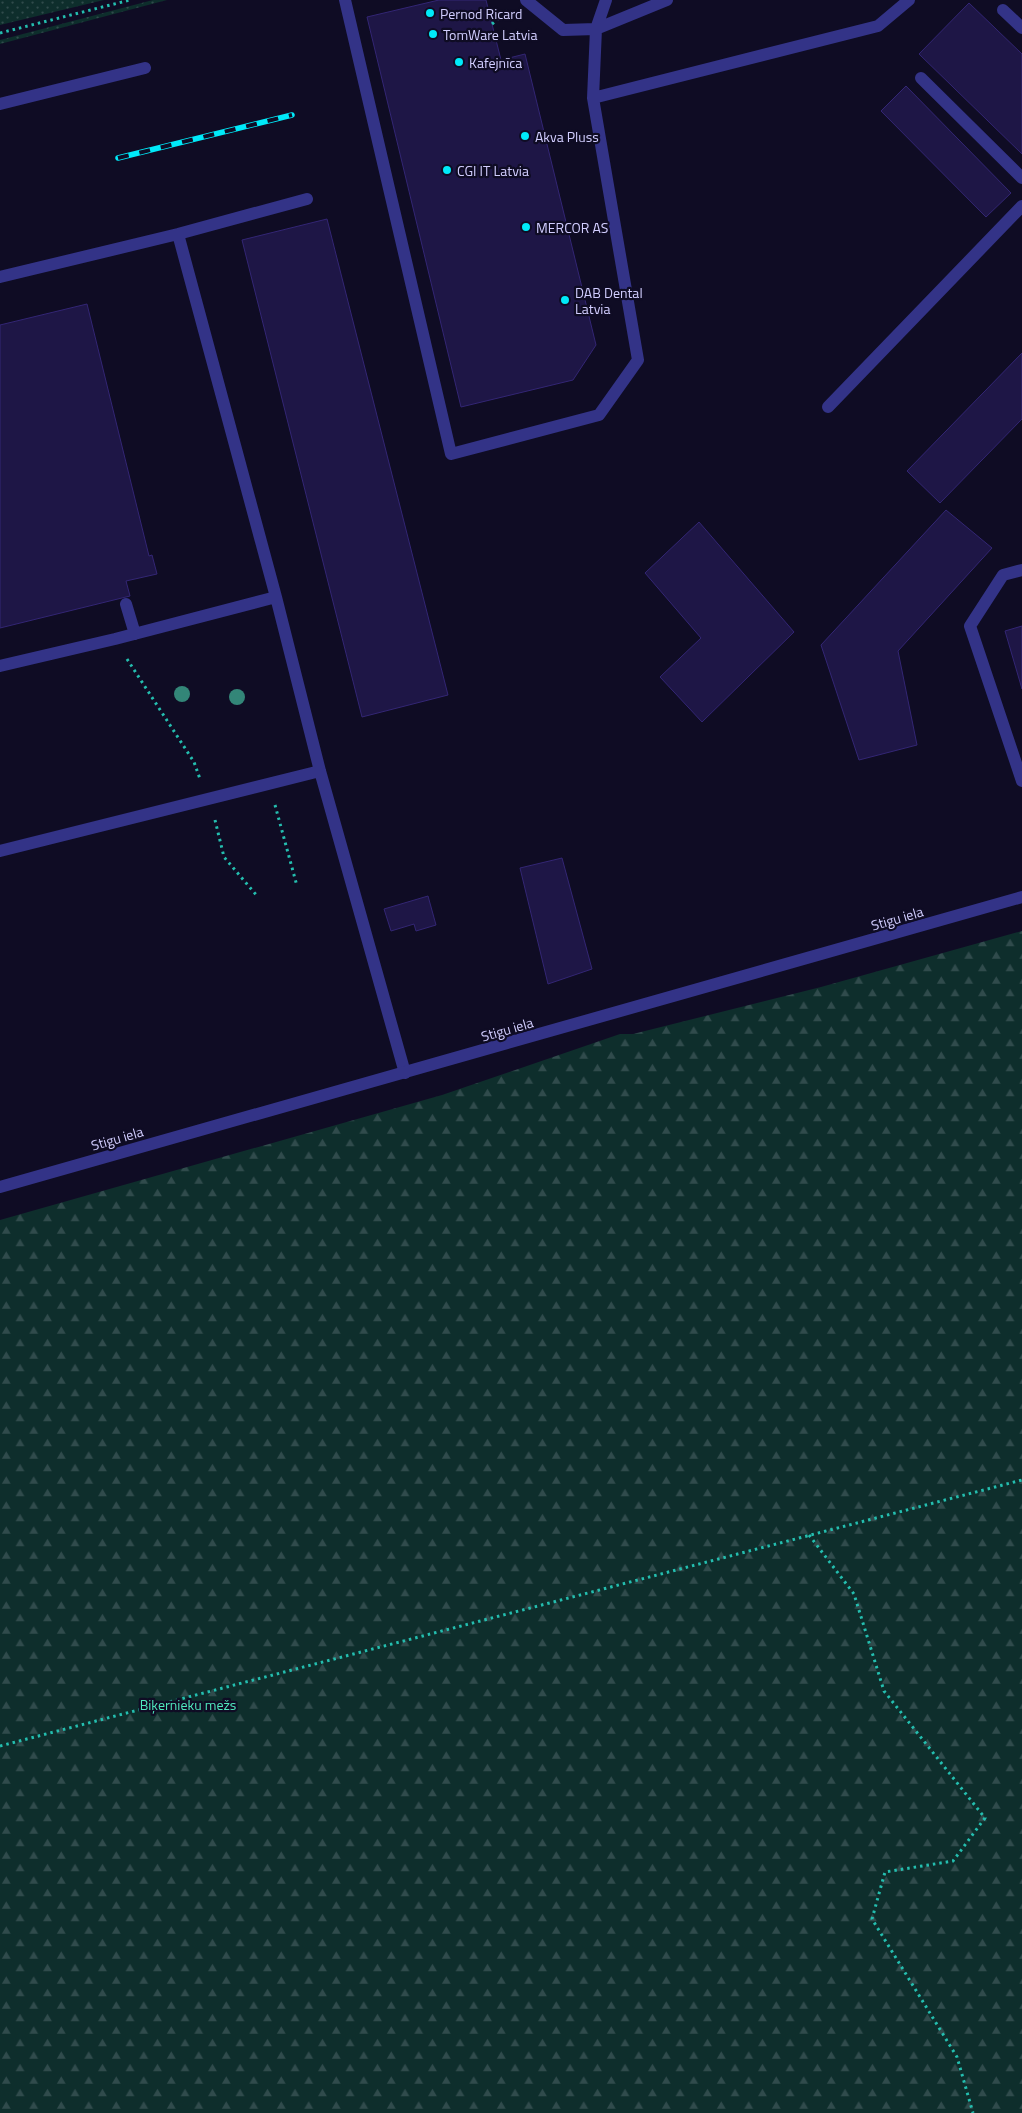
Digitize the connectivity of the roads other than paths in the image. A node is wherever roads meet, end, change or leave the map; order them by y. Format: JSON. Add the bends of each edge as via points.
{"nodes":[{"id":1,"x":345,"y":0,"type":"edge"},
{"id":2,"x":526,"y":0,"type":"edge"},
{"id":3,"x":606,"y":0,"type":"edge"},
{"id":4,"x":667,"y":0,"type":"edge"},
{"id":5,"x":909,"y":0,"type":"edge"},
{"id":6,"x":1004,"y":10,"type":"dead end"},
{"id":7,"x":1022,"y":28,"type":"edge"},
{"id":8,"x":596,"y":29,"type":"junction"},
{"id":9,"x":145,"y":68,"type":"dead end"},
{"id":10,"x":920,"y":78,"type":"dead end"},
{"id":11,"x":593,"y":98,"type":"junction"},
{"id":12,"x":0,"y":104,"type":"edge"},
{"id":13,"x":1022,"y":178,"type":"edge"},
{"id":14,"x":307,"y":199,"type":"dead end"},
{"id":15,"x":1022,"y":206,"type":"edge"},
{"id":16,"x":178,"y":234,"type":"junction"},
{"id":17,"x":0,"y":278,"type":"edge"},
{"id":18,"x":828,"y":407,"type":"dead end"},
{"id":19,"x":1022,"y":570,"type":"edge"},
{"id":20,"x":276,"y":597,"type":"junction"},
{"id":21,"x":126,"y":604,"type":"dead end"},
{"id":22,"x":134,"y":634,"type":"junction"},
{"id":23,"x":0,"y":666,"type":"edge"},
{"id":24,"x":320,"y":771,"type":"junction"},
{"id":25,"x":1022,"y":781,"type":"edge"},
{"id":26,"x":0,"y":851,"type":"edge"},
{"id":27,"x":1022,"y":897,"type":"edge"},
{"id":28,"x":405,"y":1073,"type":"junction"},
{"id":29,"x":0,"y":1187,"type":"edge"}],
"edges":[{"from":1,"to":11,"type":"street","via":[[451,454],[599,415],[638,360]]},
{"from":2,"to":8,"type":"street","via":[[563,30]]},
{"from":3,"to":8,"type":"street"},
{"from":4,"to":8,"type":"street"},
{"from":5,"to":11,"type":"street","via":[[878,26]]},
{"from":6,"to":7,"type":"street"},
{"from":8,"to":11,"type":"street"},
{"from":9,"to":12,"type":"street"},
{"from":10,"to":13,"type":"street"},
{"from":14,"to":16,"type":"street"},
{"from":15,"to":18,"type":"street"},
{"from":16,"to":17,"type":"street"},
{"from":16,"to":20,"type":"street"},
{"from":19,"to":25,"type":"street","via":[[1004,575],[970,626]]},
{"from":20,"to":22,"type":"street"},
{"from":20,"to":24,"type":"street"},
{"from":21,"to":22,"type":"street"},
{"from":22,"to":23,"type":"street"},
{"from":24,"to":26,"type":"street"},
{"from":24,"to":28,"type":"street"},
{"from":27,"to":28,"type":"street","name":"Stigu iela"},
{"from":28,"to":29,"type":"street","name":"Stigu iela"}]}
